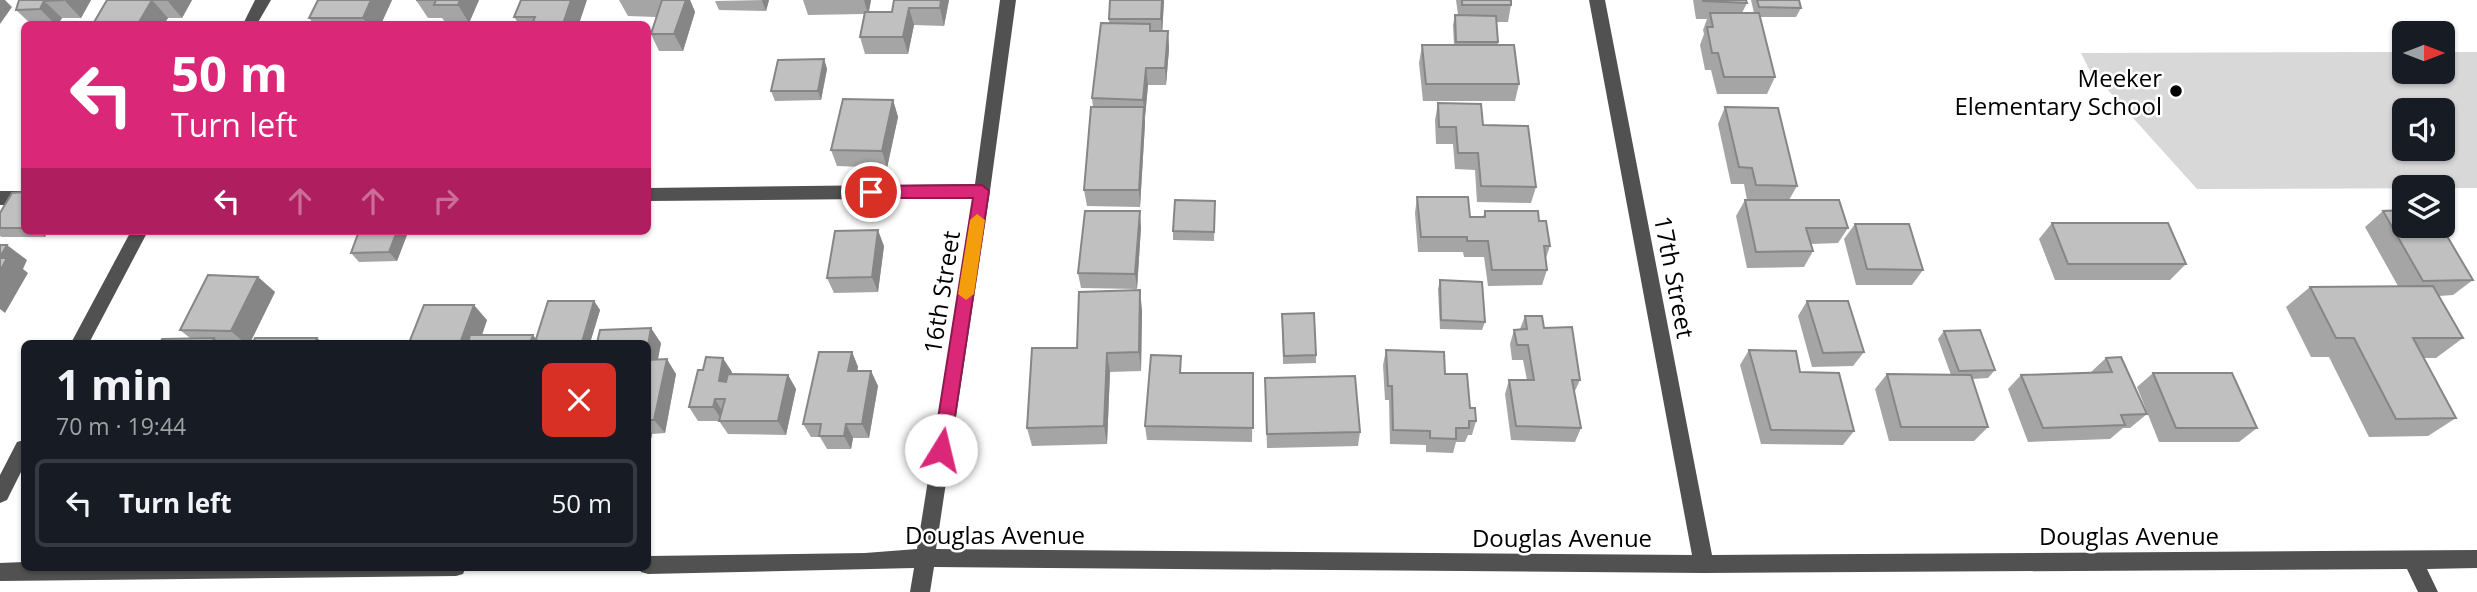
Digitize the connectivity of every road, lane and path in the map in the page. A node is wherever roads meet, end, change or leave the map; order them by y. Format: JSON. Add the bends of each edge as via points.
{"nodes":[{"id":1,"x":263,"y":0,"type":"edge"},
{"id":2,"x":1008,"y":0,"type":"edge"},
{"id":3,"x":1597,"y":0,"type":"edge"},
{"id":4,"x":252,"y":21,"type":"edge"},
{"id":5,"x":982,"y":191,"type":"junction"},
{"id":6,"x":651,"y":194,"type":"edge"},
{"id":7,"x":0,"y":198,"type":"edge"},
{"id":8,"x":21,"y":198,"type":"edge"},
{"id":9,"x":138,"y":235,"type":"edge"},
{"id":10,"x":82,"y":340,"type":"edge"},
{"id":11,"x":21,"y":454,"type":"edge"},
{"id":12,"x":0,"y":494,"type":"edge"},
{"id":13,"x":924,"y":558,"type":"junction"},
{"id":14,"x":2412,"y":559,"type":"junction"},
{"id":15,"x":2477,"y":559,"type":"edge"},
{"id":16,"x":1704,"y":564,"type":"junction"},
{"id":17,"x":651,"y":565,"type":"edge"},
{"id":18,"x":91,"y":571,"type":"edge"},
{"id":19,"x":0,"y":572,"type":"edge"},
{"id":20,"x":920,"y":592,"type":"edge"},
{"id":21,"x":2428,"y":592,"type":"edge"}],
"edges":[{"from":1,"to":4,"type":"street"},
{"from":2,"to":5,"type":"street","name":"16th Street"},
{"from":3,"to":16,"type":"street","name":"17th Street"},
{"from":5,"to":6,"type":"street"},
{"from":5,"to":13,"type":"street","name":"16th Street"},
{"from":7,"to":8,"type":"street"},
{"from":9,"to":10,"type":"street"},
{"from":11,"to":12,"type":"street"},
{"from":13,"to":16,"type":"street","name":"Douglas Avenue"},
{"from":13,"to":17,"type":"street","name":"Douglas Avenue"},
{"from":13,"to":20,"type":"street","name":"16th Street"},
{"from":14,"to":15,"type":"street","name":"Douglas Avenue"},
{"from":14,"to":16,"type":"street","name":"Douglas Avenue"},
{"from":14,"to":21,"type":"street"},
{"from":18,"to":19,"type":"street"}]}
